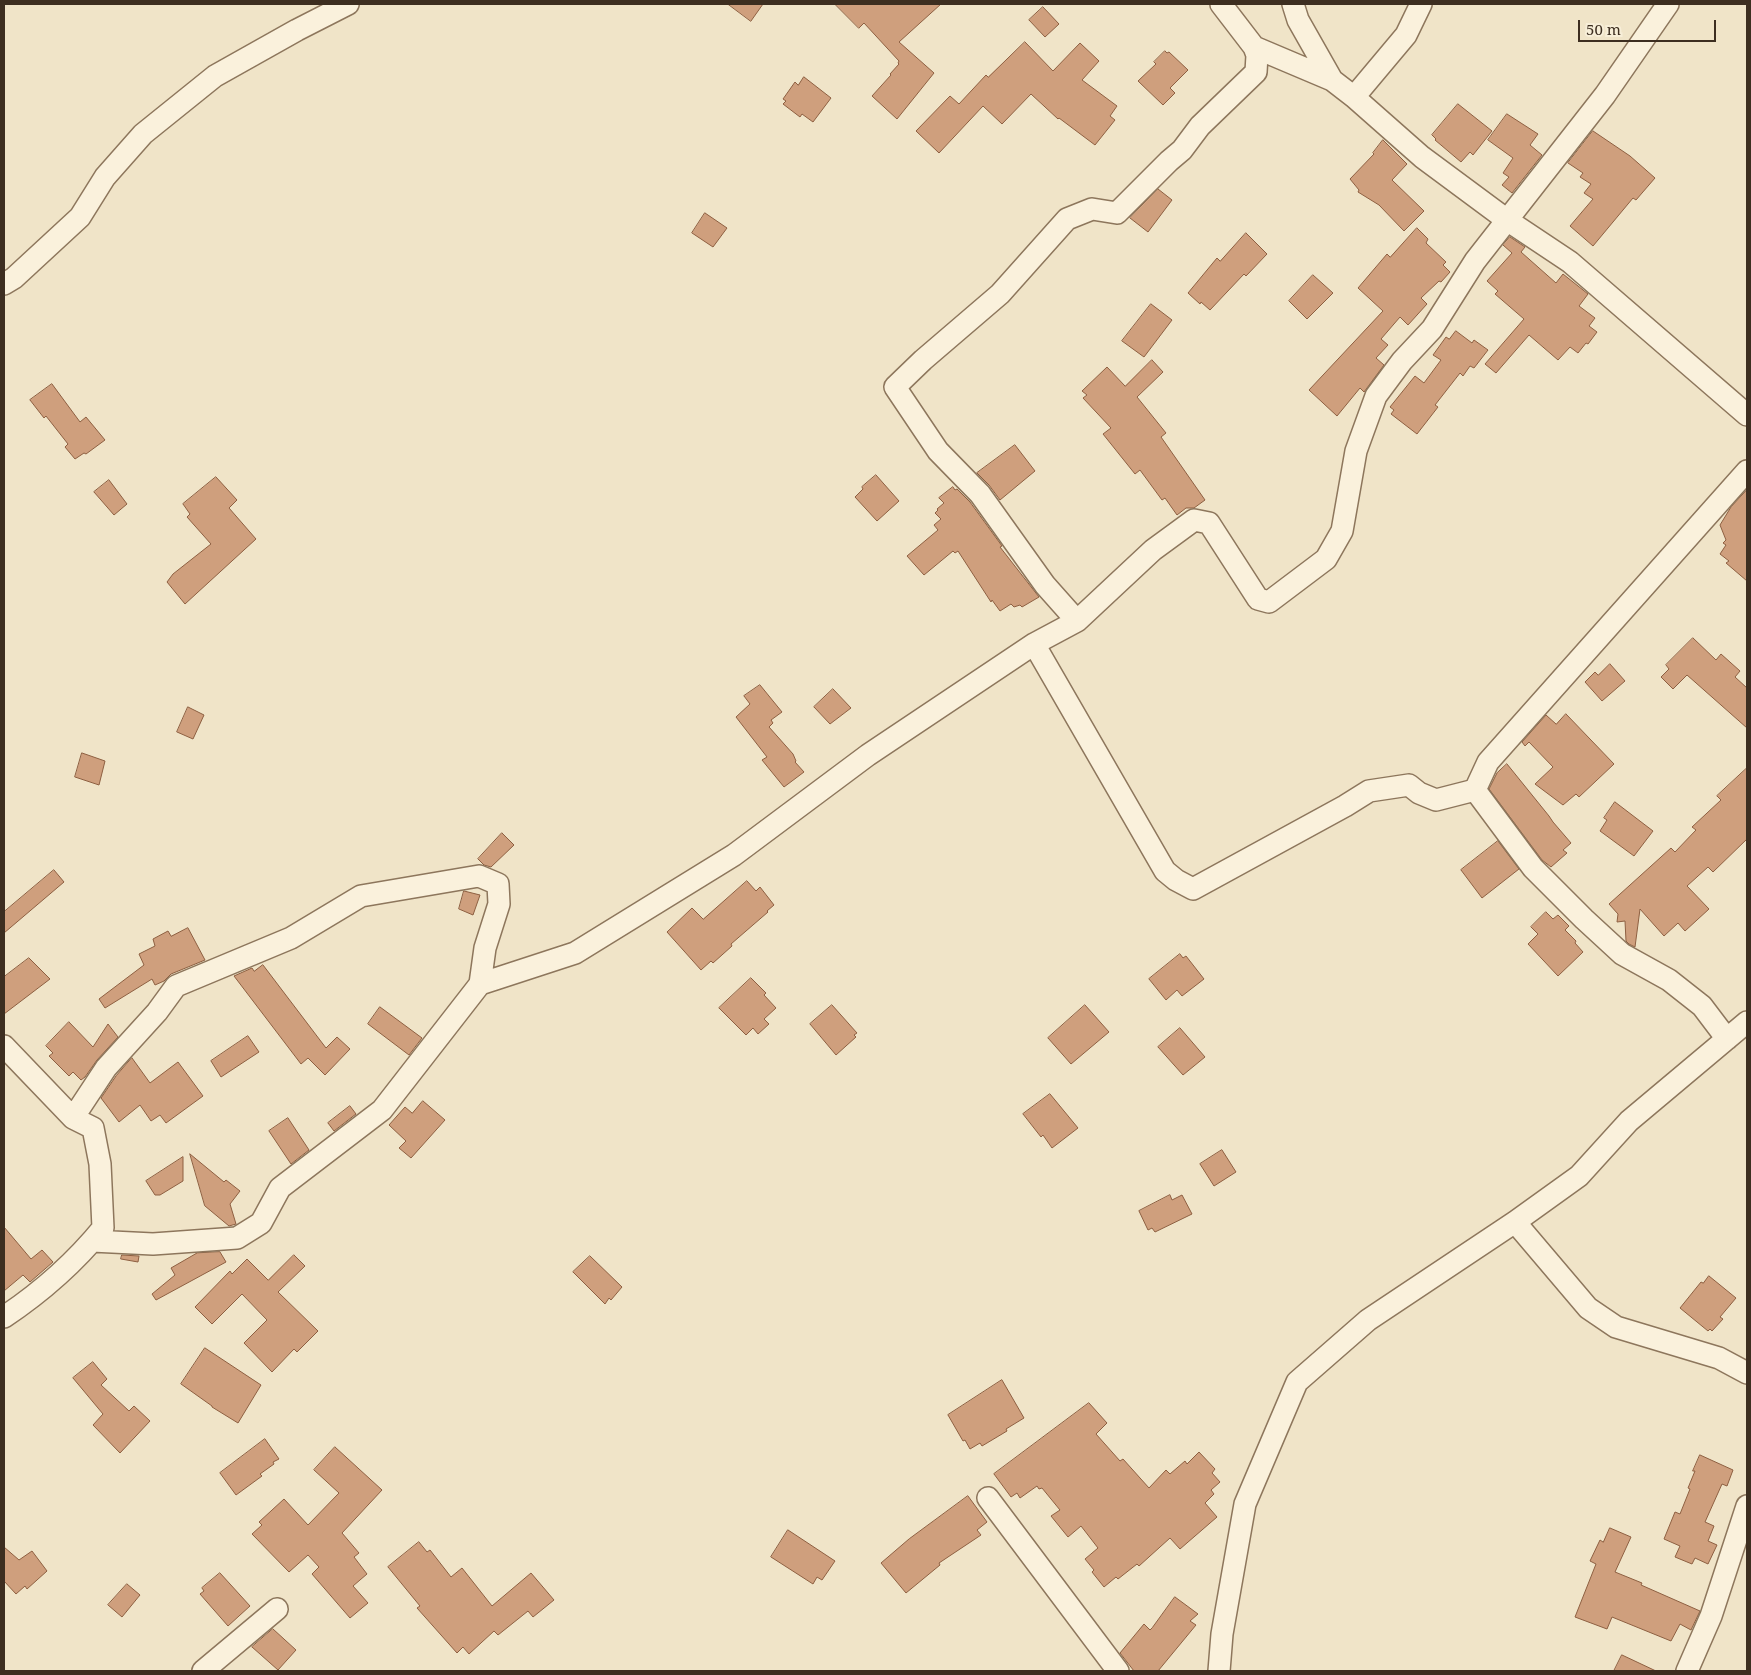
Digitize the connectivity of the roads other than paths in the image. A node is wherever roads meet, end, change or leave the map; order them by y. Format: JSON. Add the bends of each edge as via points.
{"nodes":[{"id":1,"x":348,"y":4,"type":"edge"},
{"id":2,"x":1221,"y":4,"type":"edge"},
{"id":3,"x":1292,"y":4,"type":"edge"},
{"id":4,"x":1421,"y":4,"type":"edge"},
{"id":5,"x":1668,"y":4,"type":"edge"},
{"id":6,"x":1254,"y":47,"type":"junction"},
{"id":7,"x":1332,"y":80,"type":"junction"},
{"id":8,"x":1354,"y":97,"type":"junction"},
{"id":9,"x":1507,"y":220,"type":"junction"},
{"id":10,"x":4,"y":284,"type":"edge"},
{"id":11,"x":1747,"y":415,"type":"edge"},
{"id":12,"x":1747,"y":471,"type":"edge"},
{"id":13,"x":1077,"y":621,"type":"junction"},
{"id":14,"x":1034,"y":644,"type":"junction"},
{"id":15,"x":1475,"y":790,"type":"junction"},
{"id":16,"x":480,"y":984,"type":"junction"},
{"id":17,"x":1747,"y":1022,"type":"edge"},
{"id":18,"x":1727,"y":1039,"type":"junction"},
{"id":19,"x":4,"y":1046,"type":"edge"},
{"id":20,"x":73,"y":1118,"type":"junction"},
{"id":21,"x":1515,"y":1222,"type":"junction"},
{"id":22,"x":92,"y":1241,"type":"junction"},
{"id":23,"x":4,"y":1317,"type":"edge"},
{"id":24,"x":1747,"y":1373,"type":"edge"},
{"id":25,"x":988,"y":1498,"type":"dead end"},
{"id":26,"x":1747,"y":1506,"type":"edge"},
{"id":27,"x":277,"y":1608,"type":"dead end"},
{"id":28,"x":203,"y":1671,"type":"edge"},
{"id":29,"x":1118,"y":1671,"type":"edge"},
{"id":30,"x":1219,"y":1671,"type":"edge"},
{"id":31,"x":1687,"y":1671,"type":"edge"}],
"edges":[{"from":1,"to":10,"type":"street","via":[[215,76],[143,134],[104,177],[80,218]]},
{"from":2,"to":6,"type":"street"},
{"from":3,"to":7,"type":"street"},
{"from":4,"to":8,"type":"street","via":[[1406,35]]},
{"from":5,"to":9,"type":"street","via":[[1605,95]]},
{"from":6,"to":7,"type":"street"},
{"from":6,"to":13,"type":"street","via":[[1256,72],[1200,126],[1182,150],[1132,200],[1117,213],[1092,210],[1067,219],[1000,294],[895,387],[938,452],[980,494],[1045,585]]},
{"from":7,"to":8,"type":"street"},
{"from":8,"to":9,"type":"street","via":[[1422,157]]},
{"from":9,"to":11,"type":"street","via":[[1570,262]]},
{"from":9,"to":13,"type":"street","via":[[1475,261],[1432,329],[1376,396],[1356,450],[1342,531],[1326,559],[1269,602],[1258,600],[1209,523],[1194,520],[1153,550]]},
{"from":12,"to":15,"type":"street","via":[[1488,762]]},
{"from":13,"to":14,"type":"street"},
{"from":14,"to":15,"type":"street","via":[[1165,871],[1192,889],[1369,791],[1409,785],[1436,800]]},
{"from":14,"to":16,"type":"street","via":[[868,755],[734,855],[575,953]]},
{"from":15,"to":18,"type":"street","via":[[1533,868],[1584,919],[1622,954],[1669,980],[1702,1006]]},
{"from":16,"to":20,"type":"street","via":[[485,948],[500,904],[498,884],[479,876],[361,896],[291,938],[176,986],[106,1068]]},
{"from":16,"to":22,"type":"street","via":[[382,1110],[280,1188],[261,1224],[237,1238],[153,1244]]},
{"from":17,"to":18,"type":"street"},
{"from":18,"to":21,"type":"street","via":[[1629,1121],[1579,1176]]},
{"from":19,"to":20,"type":"street"},
{"from":20,"to":22,"type":"street","via":[[93,1128],[100,1164],[103,1228]]},
{"from":21,"to":24,"type":"street","via":[[1588,1308],[1616,1327],[1719,1358]]},
{"from":21,"to":30,"type":"street","via":[[1368,1320],[1297,1382],[1245,1504],[1222,1634]]},
{"from":22,"to":23,"type":"street","via":[[30,1300]]},
{"from":25,"to":29,"type":"street"},
{"from":26,"to":31,"type":"street","via":[[1711,1616]]},
{"from":27,"to":28,"type":"street"}]}
